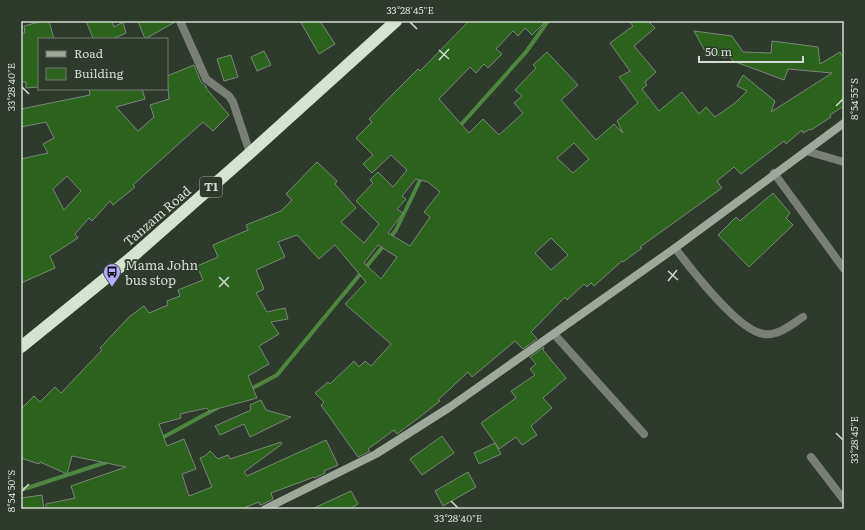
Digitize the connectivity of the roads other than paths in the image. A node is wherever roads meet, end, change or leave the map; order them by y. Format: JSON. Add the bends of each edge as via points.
{"nodes":[{"id":1,"x":180,"y":21,"type":"edge"},
{"id":2,"x":396,"y":21,"type":"edge"},
{"id":3,"x":844,"y":123,"type":"edge"},
{"id":4,"x":806,"y":151,"type":"junction"},
{"id":5,"x":250,"y":153,"type":"junction"},
{"id":6,"x":844,"y":162,"type":"edge"},
{"id":7,"x":774,"y":173,"type":"junction"},
{"id":8,"x":675,"y":248,"type":"junction"},
{"id":9,"x":844,"y":268,"type":"edge"},
{"id":10,"x":803,"y":317,"type":"dead end"},
{"id":11,"x":554,"y":334,"type":"junction"},
{"id":12,"x":21,"y":347,"type":"edge"},
{"id":13,"x":644,"y":434,"type":"dead end"},
{"id":14,"x":811,"y":457,"type":"dead end"},
{"id":15,"x":844,"y":500,"type":"edge"},
{"id":16,"x":265,"y":509,"type":"edge"}],
"edges":[{"from":1,"to":5,"type":"street","via":[[206,79],[233,102]]},
{"from":2,"to":5,"type":"highway","name":"Tanzam Road","number":"T1"},
{"from":3,"to":4,"type":"main road"},
{"from":4,"to":6,"type":"street"},
{"from":4,"to":7,"type":"main road"},
{"from":5,"to":12,"type":"highway","name":"Tanzam Road","number":"T1","via":[[132,257]]},
{"from":7,"to":8,"type":"main road"},
{"from":7,"to":9,"type":"street"},
{"from":8,"to":10,"type":"street","via":[[725,307],[754,331],[765,334],[777,332]]},
{"from":8,"to":11,"type":"main road"},
{"from":11,"to":13,"type":"street"},
{"from":11,"to":16,"type":"main road","via":[[450,407],[376,454]]},
{"from":14,"to":15,"type":"street"}]}
